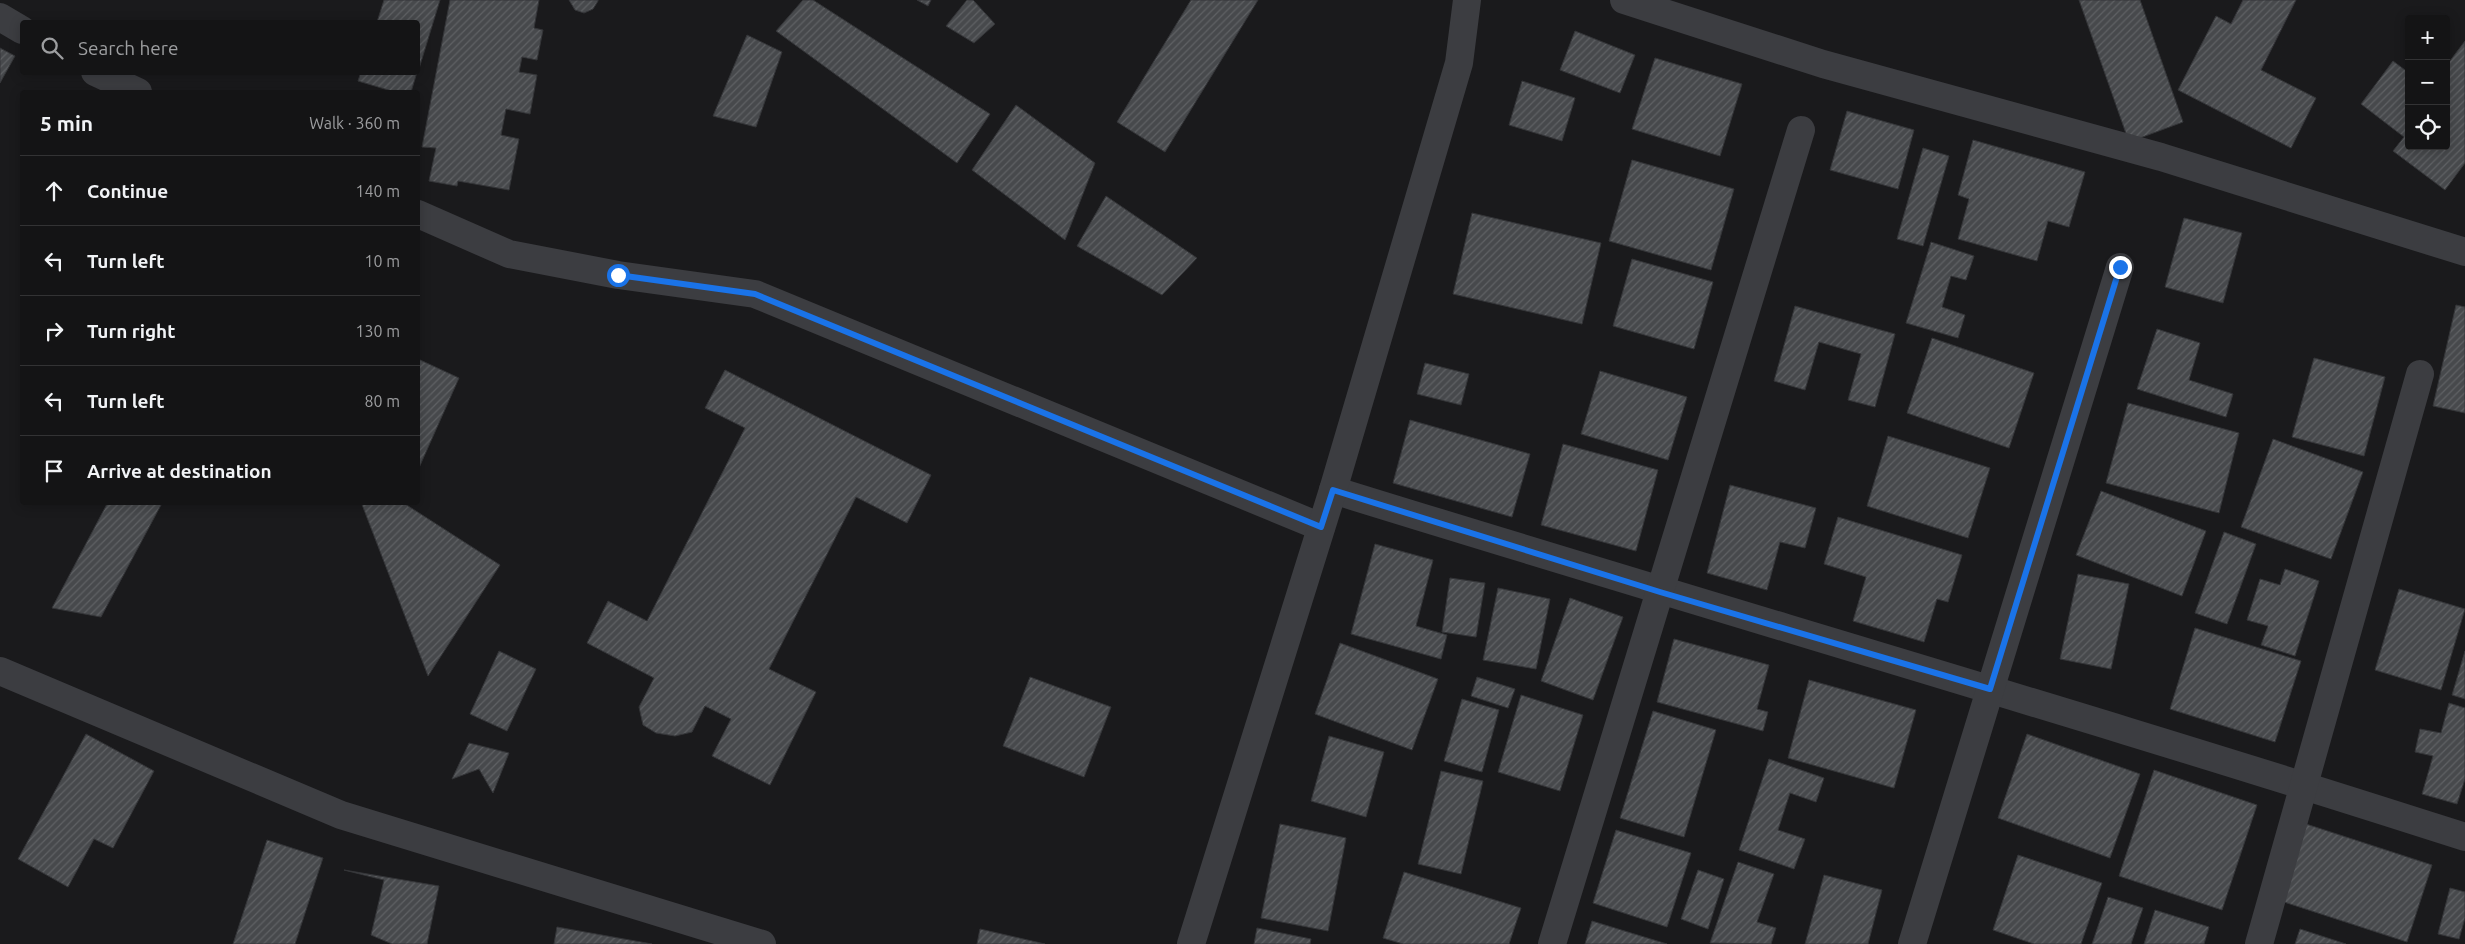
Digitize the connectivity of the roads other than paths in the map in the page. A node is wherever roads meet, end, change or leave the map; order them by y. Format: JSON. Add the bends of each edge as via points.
{"nodes":[{"id":1,"x":1467,"y":0,"type":"edge"},
{"id":2,"x":1624,"y":0,"type":"edge"},
{"id":3,"x":0,"y":17,"type":"edge"},
{"id":4,"x":20,"y":29,"type":"edge"},
{"id":5,"x":101,"y":75,"type":"edge"},
{"id":6,"x":134,"y":90,"type":"edge"},
{"id":7,"x":1801,"y":130,"type":"dead end"},
{"id":8,"x":420,"y":215,"type":"edge"},
{"id":9,"x":2465,"y":252,"type":"edge"},
{"id":10,"x":2120,"y":267,"type":"dead end"},
{"id":11,"x":2420,"y":374,"type":"dead end"},
{"id":12,"x":1333,"y":490,"type":"junction"},
{"id":13,"x":1321,"y":527,"type":"junction"},
{"id":14,"x":1660,"y":592,"type":"junction"},
{"id":15,"x":0,"y":671,"type":"edge"},
{"id":16,"x":1990,"y":689,"type":"junction"},
{"id":17,"x":2302,"y":784,"type":"junction"},
{"id":18,"x":2465,"y":837,"type":"edge"},
{"id":19,"x":762,"y":944,"type":"edge"},
{"id":20,"x":1191,"y":944,"type":"edge"},
{"id":21,"x":1552,"y":944,"type":"edge"},
{"id":22,"x":1912,"y":944,"type":"edge"},
{"id":23,"x":2259,"y":944,"type":"edge"}],
"edges":[{"from":1,"to":12,"type":"street","via":[[1460,63]]},
{"from":2,"to":9,"type":"street","via":[[1823,64],[2162,157]]},
{"from":3,"to":4,"type":"street"},
{"from":5,"to":6,"type":"street"},
{"from":7,"to":14,"type":"street"},
{"from":8,"to":13,"type":"street","via":[[509,254],[618,275],[755,294]]},
{"from":10,"to":16,"type":"street"},
{"from":11,"to":17,"type":"street"},
{"from":12,"to":13,"type":"street"},
{"from":12,"to":14,"type":"street"},
{"from":13,"to":20,"type":"street"},
{"from":14,"to":16,"type":"street"},
{"from":14,"to":21,"type":"street"},
{"from":15,"to":19,"type":"street","via":[[341,815]]},
{"from":16,"to":17,"type":"street"},
{"from":16,"to":22,"type":"street"},
{"from":17,"to":18,"type":"street"},
{"from":17,"to":23,"type":"street"}]}
